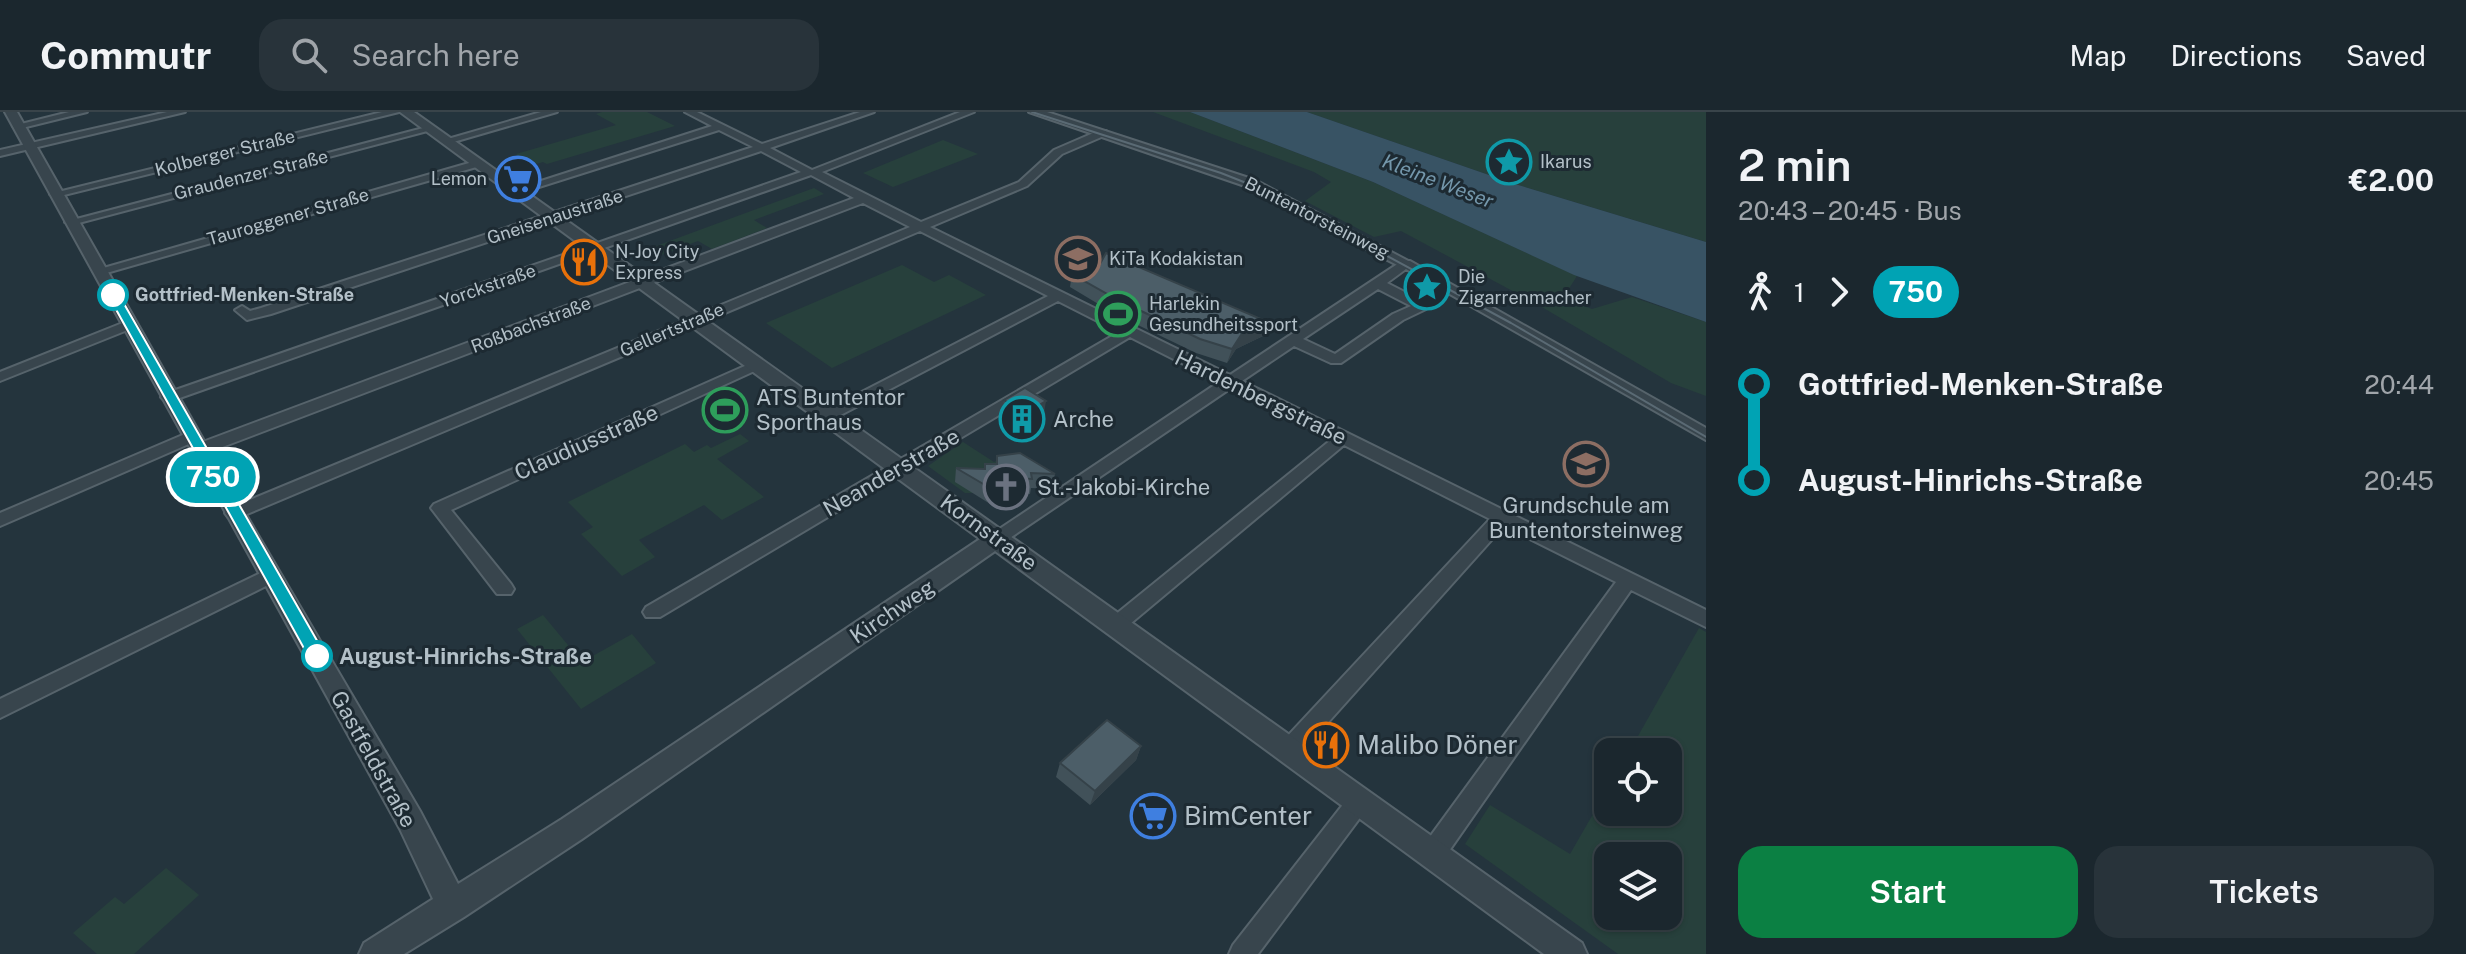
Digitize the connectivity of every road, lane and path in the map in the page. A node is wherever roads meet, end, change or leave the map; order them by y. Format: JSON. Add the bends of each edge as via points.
{"nodes":[{"id":1,"x":82,"y":112,"type":"edge"},
{"id":2,"x":180,"y":112,"type":"edge"},
{"id":3,"x":394,"y":112,"type":"edge"},
{"id":4,"x":406,"y":112,"type":"edge"},
{"id":5,"x":552,"y":112,"type":"edge"},
{"id":6,"x":690,"y":112,"type":"edge"},
{"id":7,"x":869,"y":112,"type":"edge"},
{"id":8,"x":969,"y":112,"type":"edge"},
{"id":9,"x":1035,"y":112,"type":"edge"},
{"id":10,"x":15,"y":119,"type":"edge"},
{"id":11,"x":720,"y":127,"type":"junction"},
{"id":12,"x":430,"y":129,"type":"junction"},
{"id":13,"x":1102,"y":133,"type":"junction"},
{"id":14,"x":446,"y":141,"type":"junction"},
{"id":15,"x":29,"y":146,"type":"junction"},
{"id":16,"x":765,"y":149,"type":"junction"},
{"id":17,"x":0,"y":153,"type":"edge"},
{"id":18,"x":476,"y":164,"type":"junction"},
{"id":19,"x":811,"y":174,"type":"junction"},
{"id":20,"x":516,"y":191,"type":"junction"},
{"id":21,"x":56,"y":194,"type":"junction"},
{"id":22,"x":863,"y":199,"type":"junction"},
{"id":23,"x":553,"y":218,"type":"junction"},
{"id":24,"x":71,"y":222,"type":"junction"},
{"id":25,"x":919,"y":226,"type":"junction"},
{"id":26,"x":594,"y":248,"type":"junction"},
{"id":27,"x":1406,"y":264,"type":"junction"},
{"id":28,"x":99,"y":271,"type":"junction"},
{"id":29,"x":643,"y":283,"type":"junction"},
{"id":30,"x":1377,"y":283,"type":"junction"},
{"id":31,"x":1060,"y":295,"type":"junction"},
{"id":32,"x":242,"y":310,"type":"dead end"},
{"id":33,"x":696,"y":321,"type":"junction"},
{"id":34,"x":130,"y":324,"type":"junction"},
{"id":35,"x":1129,"y":332,"type":"junction"},
{"id":36,"x":1291,"y":339,"type":"junction"},
{"id":37,"x":756,"y":365,"type":"junction"},
{"id":38,"x":0,"y":377,"type":"edge"},
{"id":39,"x":1231,"y":382,"type":"junction"},
{"id":40,"x":169,"y":397,"type":"junction"},
{"id":41,"x":827,"y":416,"type":"junction"},
{"id":42,"x":1706,"y":435,"type":"edge"},
{"id":43,"x":1343,"y":438,"type":"junction"},
{"id":44,"x":195,"y":443,"type":"junction"},
{"id":45,"x":899,"y":467,"type":"junction"},
{"id":46,"x":234,"y":513,"type":"junction"},
{"id":47,"x":1502,"y":517,"type":"junction"},
{"id":48,"x":0,"y":520,"type":"edge"},
{"id":49,"x":998,"y":538,"type":"junction"},
{"id":50,"x":269,"y":576,"type":"junction"},
{"id":51,"x":1628,"y":580,"type":"junction"},
{"id":52,"x":504,"y":589,"type":"dead end"},
{"id":53,"x":653,"y":612,"type":"dead end"},
{"id":54,"x":1706,"y":619,"type":"edge"},
{"id":55,"x":1117,"y":624,"type":"junction"},
{"id":56,"x":0,"y":709,"type":"edge"},
{"id":57,"x":1290,"y":749,"type":"junction"},
{"id":58,"x":1360,"y":800,"type":"junction"},
{"id":59,"x":1433,"y":853,"type":"junction"},
{"id":60,"x":453,"y":906,"type":"junction"},
{"id":61,"x":375,"y":954,"type":"edge"},
{"id":62,"x":1242,"y":954,"type":"edge"},
{"id":63,"x":1571,"y":954,"type":"edge"}],
"edges":[{"from":1,"to":10,"type":"street"},
{"from":2,"to":15,"type":"street"},
{"from":3,"to":21,"type":"street","name":"Kolberger Straße"},
{"from":4,"to":12,"type":"street","name":"Kornstraße"},
{"from":5,"to":14,"type":"street"},
{"from":6,"to":11,"type":"street","name":"Hardenbergstraße"},
{"from":7,"to":16,"type":"street","name":"Gneisenaustraße"},
{"from":8,"to":19,"type":"street","name":"Yorckstraße"},
{"from":9,"to":13,"type":"street","name":"Buntentorsteinweg"},
{"from":10,"to":15,"type":"street","name":"Gastfeldstraße"},
{"from":11,"to":16,"type":"street","name":"Hardenbergstraße"},
{"from":11,"to":20,"type":"street"},
{"from":12,"to":14,"type":"street","name":"Kornstraße"},
{"from":12,"to":24,"type":"street","name":"Graudenzer Straße"},
{"from":13,"to":25,"type":"street","name":"Gellertstraße","via":[[1058,152],[1023,184]]},
{"from":13,"to":27,"type":"street","name":"Buntentorsteinweg","via":[[1250,183]]},
{"from":14,"to":18,"type":"street","name":"Kornstraße"},
{"from":15,"to":17,"type":"street"},
{"from":15,"to":21,"type":"street","name":"Gastfeldstraße"},
{"from":16,"to":19,"type":"street","name":"Hardenbergstraße"},
{"from":16,"to":23,"type":"street","name":"Gneisenaustraße"},
{"from":18,"to":20,"type":"street","name":"Kornstraße"},
{"from":18,"to":28,"type":"street","name":"Tauroggener Straße"},
{"from":19,"to":22,"type":"street","name":"Hardenbergstraße"},
{"from":19,"to":26,"type":"street","name":"Yorckstraße"},
{"from":20,"to":23,"type":"street","name":"Kornstraße"},
{"from":21,"to":24,"type":"street","name":"Gastfeldstraße"},
{"from":22,"to":25,"type":"street","name":"Hardenbergstraße"},
{"from":22,"to":29,"type":"street","name":"Roßbachstraße"},
{"from":23,"to":26,"type":"street","name":"Kornstraße"},
{"from":23,"to":32,"type":"street","name":"Gneisenaustraße","via":[[266,311],[247,316]]},
{"from":24,"to":28,"type":"street","name":"Gastfeldstraße"},
{"from":25,"to":31,"type":"street","name":"Hardenbergstraße"},
{"from":25,"to":33,"type":"street","name":"Gellertstraße"},
{"from":26,"to":29,"type":"street","name":"Kornstraße"},
{"from":26,"to":40,"type":"street","name":"Yorckstraße"},
{"from":27,"to":30,"type":"street","name":"Kirchweg"},
{"from":27,"to":42,"type":"street","name":"Buntentorsteinweg"},
{"from":28,"to":34,"type":"street","name":"Gastfeldstraße"},
{"from":29,"to":33,"type":"street","name":"Kornstraße"},
{"from":29,"to":44,"type":"street","name":"Roßbachstraße"},
{"from":30,"to":36,"type":"street","name":"Kirchweg"},
{"from":30,"to":36,"type":"street","via":[[1421,306],[1336,360]]},
{"from":31,"to":35,"type":"street","name":"Hardenbergstraße"},
{"from":31,"to":41,"type":"street"},
{"from":33,"to":37,"type":"street","name":"Kornstraße"},
{"from":33,"to":46,"type":"street","name":"Gellertstraße"},
{"from":34,"to":38,"type":"street"},
{"from":34,"to":40,"type":"street","name":"Gastfeldstraße"},
{"from":35,"to":39,"type":"street","name":"Hardenbergstraße"},
{"from":35,"to":45,"type":"street","name":"Neanderstraße"},
{"from":36,"to":39,"type":"street","name":"Kirchweg"},
{"from":37,"to":41,"type":"street","name":"Kornstraße"},
{"from":37,"to":52,"type":"street","name":"Claudiusstraße","via":[[440,508]]},
{"from":39,"to":43,"type":"street","name":"Hardenbergstraße"},
{"from":39,"to":49,"type":"street","name":"Kirchweg"},
{"from":40,"to":44,"type":"street","name":"Gastfeldstraße"},
{"from":41,"to":45,"type":"street","name":"Kornstraße"},
{"from":43,"to":47,"type":"street","name":"Hardenbergstraße"},
{"from":43,"to":55,"type":"street"},
{"from":44,"to":46,"type":"street","name":"Gastfeldstraße"},
{"from":44,"to":48,"type":"street","name":"Roßbachstraße"},
{"from":45,"to":49,"type":"street","name":"Kornstraße"},
{"from":45,"to":53,"type":"street","name":"Neanderstraße"},
{"from":46,"to":50,"type":"street","name":"Gastfeldstraße"},
{"from":47,"to":51,"type":"street","name":"Hardenbergstraße"},
{"from":47,"to":57,"type":"street"},
{"from":49,"to":55,"type":"street","name":"Kornstraße"},
{"from":49,"to":60,"type":"street","name":"Kirchweg"},
{"from":50,"to":56,"type":"street"},
{"from":50,"to":60,"type":"street","name":"Gastfeldstraße","via":[[410,820]]},
{"from":51,"to":54,"type":"street","name":"Hardenbergstraße"},
{"from":51,"to":59,"type":"street"},
{"from":55,"to":57,"type":"street","name":"Kornstraße"},
{"from":57,"to":58,"type":"street","name":"Kornstraße"},
{"from":58,"to":59,"type":"street","name":"Kornstraße"},
{"from":58,"to":62,"type":"street"},
{"from":59,"to":63,"type":"street","name":"Kornstraße"},
{"from":60,"to":61,"type":"street","name":"Kirchweg"}]}
